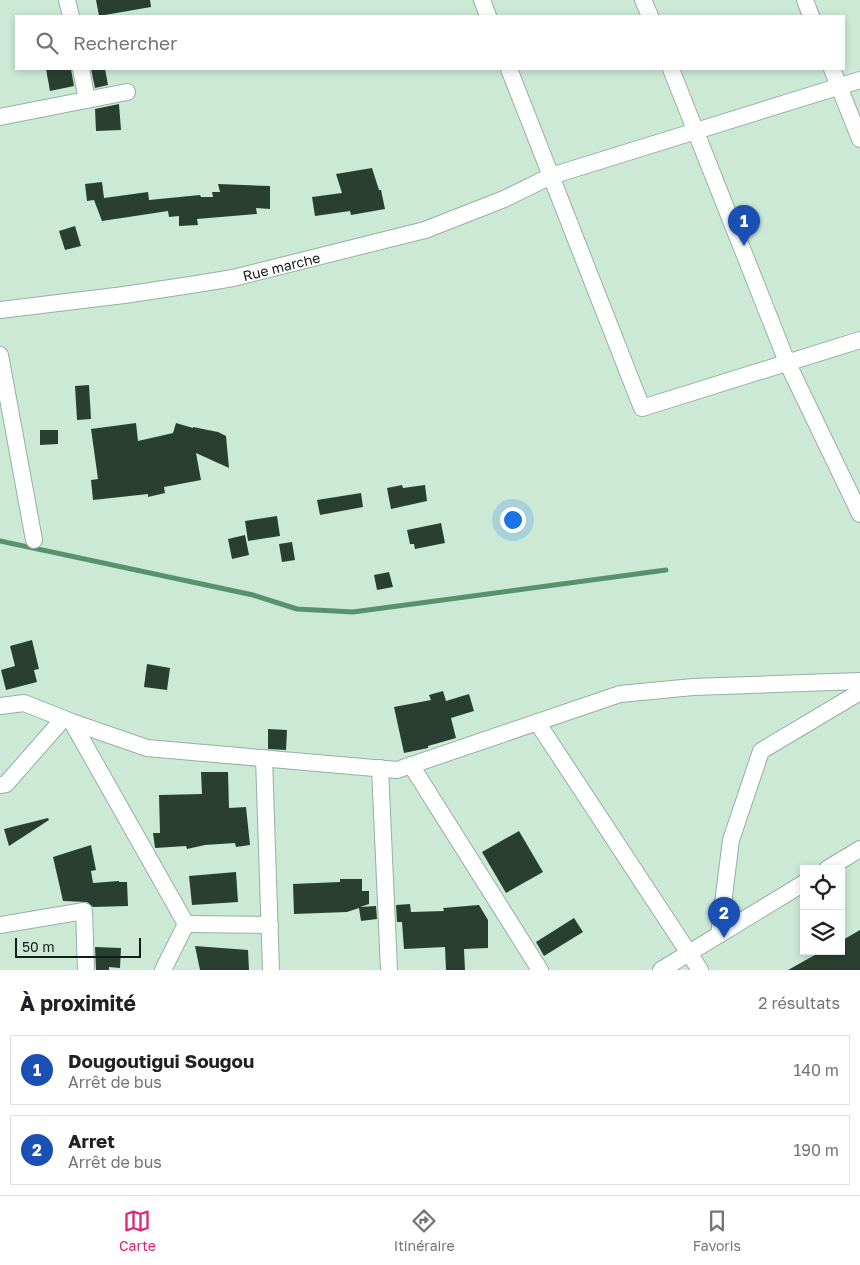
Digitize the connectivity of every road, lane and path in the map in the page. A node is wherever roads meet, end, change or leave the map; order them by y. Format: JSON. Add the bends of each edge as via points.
{"nodes":[{"id":1,"x":67,"y":0,"type":"edge"},
{"id":2,"x":482,"y":0,"type":"edge"},
{"id":3,"x":643,"y":0,"type":"edge"},
{"id":4,"x":805,"y":0,"type":"edge"},
{"id":5,"x":71,"y":15,"type":"edge"},
{"id":6,"x":488,"y":15,"type":"edge"},
{"id":7,"x":650,"y":15,"type":"edge"},
{"id":8,"x":811,"y":15,"type":"edge"},
{"id":9,"x":81,"y":70,"type":"edge"},
{"id":10,"x":509,"y":70,"type":"edge"},
{"id":11,"x":670,"y":70,"type":"edge"},
{"id":12,"x":832,"y":70,"type":"edge"},
{"id":13,"x":860,"y":80,"type":"edge"},
{"id":14,"x":839,"y":87,"type":"junction"},
{"id":15,"x":127,"y":92,"type":"dead end"},
{"id":16,"x":87,"y":100,"type":"junction"},
{"id":17,"x":0,"y":117,"type":"edge"},
{"id":18,"x":696,"y":131,"type":"junction"},
{"id":19,"x":860,"y":139,"type":"edge"},
{"id":20,"x":551,"y":176,"type":"junction"},
{"id":21,"x":0,"y":310,"type":"edge"},
{"id":22,"x":860,"y":340,"type":"edge"},
{"id":23,"x":0,"y":355,"type":"edge"},
{"id":24,"x":787,"y":362,"type":"junction"},
{"id":25,"x":860,"y":514,"type":"edge"},
{"id":26,"x":34,"y":540,"type":"dead end"},
{"id":27,"x":860,"y":681,"type":"edge"},
{"id":28,"x":860,"y":692,"type":"edge"},
{"id":29,"x":0,"y":706,"type":"edge"},
{"id":30,"x":68,"y":720,"type":"junction"},
{"id":31,"x":537,"y":722,"type":"junction"},
{"id":32,"x":264,"y":758,"type":"junction"},
{"id":33,"x":410,"y":766,"type":"junction"},
{"id":34,"x":380,"y":768,"type":"junction"},
{"id":35,"x":0,"y":785,"type":"edge"},
{"id":36,"x":860,"y":849,"type":"edge"},
{"id":37,"x":834,"y":865,"type":"edge"},
{"id":38,"x":800,"y":885,"type":"edge"},
{"id":39,"x":186,"y":924,"type":"junction"},
{"id":40,"x":0,"y":925,"type":"edge"},
{"id":41,"x":270,"y":925,"type":"junction"},
{"id":42,"x":719,"y":935,"type":"junction"},
{"id":43,"x":689,"y":953,"type":"junction"},
{"id":44,"x":86,"y":970,"type":"edge"},
{"id":45,"x":163,"y":970,"type":"edge"},
{"id":46,"x":271,"y":970,"type":"edge"},
{"id":47,"x":389,"y":970,"type":"edge"},
{"id":48,"x":540,"y":970,"type":"edge"},
{"id":49,"x":661,"y":970,"type":"edge"},
{"id":50,"x":700,"y":970,"type":"edge"}],
"edges":[{"from":1,"to":5,"type":"street"},
{"from":2,"to":6,"type":"street"},
{"from":3,"to":7,"type":"street"},
{"from":4,"to":8,"type":"street"},
{"from":9,"to":16,"type":"street"},
{"from":10,"to":20,"type":"street"},
{"from":11,"to":18,"type":"street"},
{"from":12,"to":14,"type":"street"},
{"from":13,"to":14,"type":"street","name":"Rue marche"},
{"from":14,"to":18,"type":"street","name":"Rue marche"},
{"from":14,"to":19,"type":"street"},
{"from":15,"to":16,"type":"street"},
{"from":16,"to":17,"type":"street"},
{"from":18,"to":20,"type":"street","name":"Rue marche"},
{"from":18,"to":24,"type":"street"},
{"from":20,"to":21,"type":"street","name":"Rue marche","via":[[504,199],[425,230],[256,272],[197,284]]},
{"from":20,"to":24,"type":"street","via":[[642,408]]},
{"from":22,"to":24,"type":"street"},
{"from":23,"to":26,"type":"street"},
{"from":24,"to":25,"type":"street"},
{"from":27,"to":31,"type":"street","via":[[693,687],[620,694]]},
{"from":28,"to":42,"type":"street","via":[[761,751],[731,840]]},
{"from":29,"to":30,"type":"street","via":[[24,703]]},
{"from":30,"to":32,"type":"street","via":[[147,748]]},
{"from":30,"to":35,"type":"street","via":[[6,784]]},
{"from":30,"to":39,"type":"street"},
{"from":31,"to":33,"type":"street"},
{"from":31,"to":43,"type":"street"},
{"from":32,"to":34,"type":"street"},
{"from":32,"to":41,"type":"street"},
{"from":33,"to":34,"type":"street","via":[[398,770]]},
{"from":33,"to":48,"type":"street"},
{"from":34,"to":47,"type":"street"},
{"from":36,"to":37,"type":"street"},
{"from":38,"to":42,"type":"street"},
{"from":39,"to":41,"type":"street"},
{"from":39,"to":45,"type":"street"},
{"from":40,"to":44,"type":"street","via":[[84,911]]},
{"from":41,"to":46,"type":"street"},
{"from":42,"to":43,"type":"street"},
{"from":43,"to":49,"type":"street"},
{"from":43,"to":50,"type":"street"}]}
